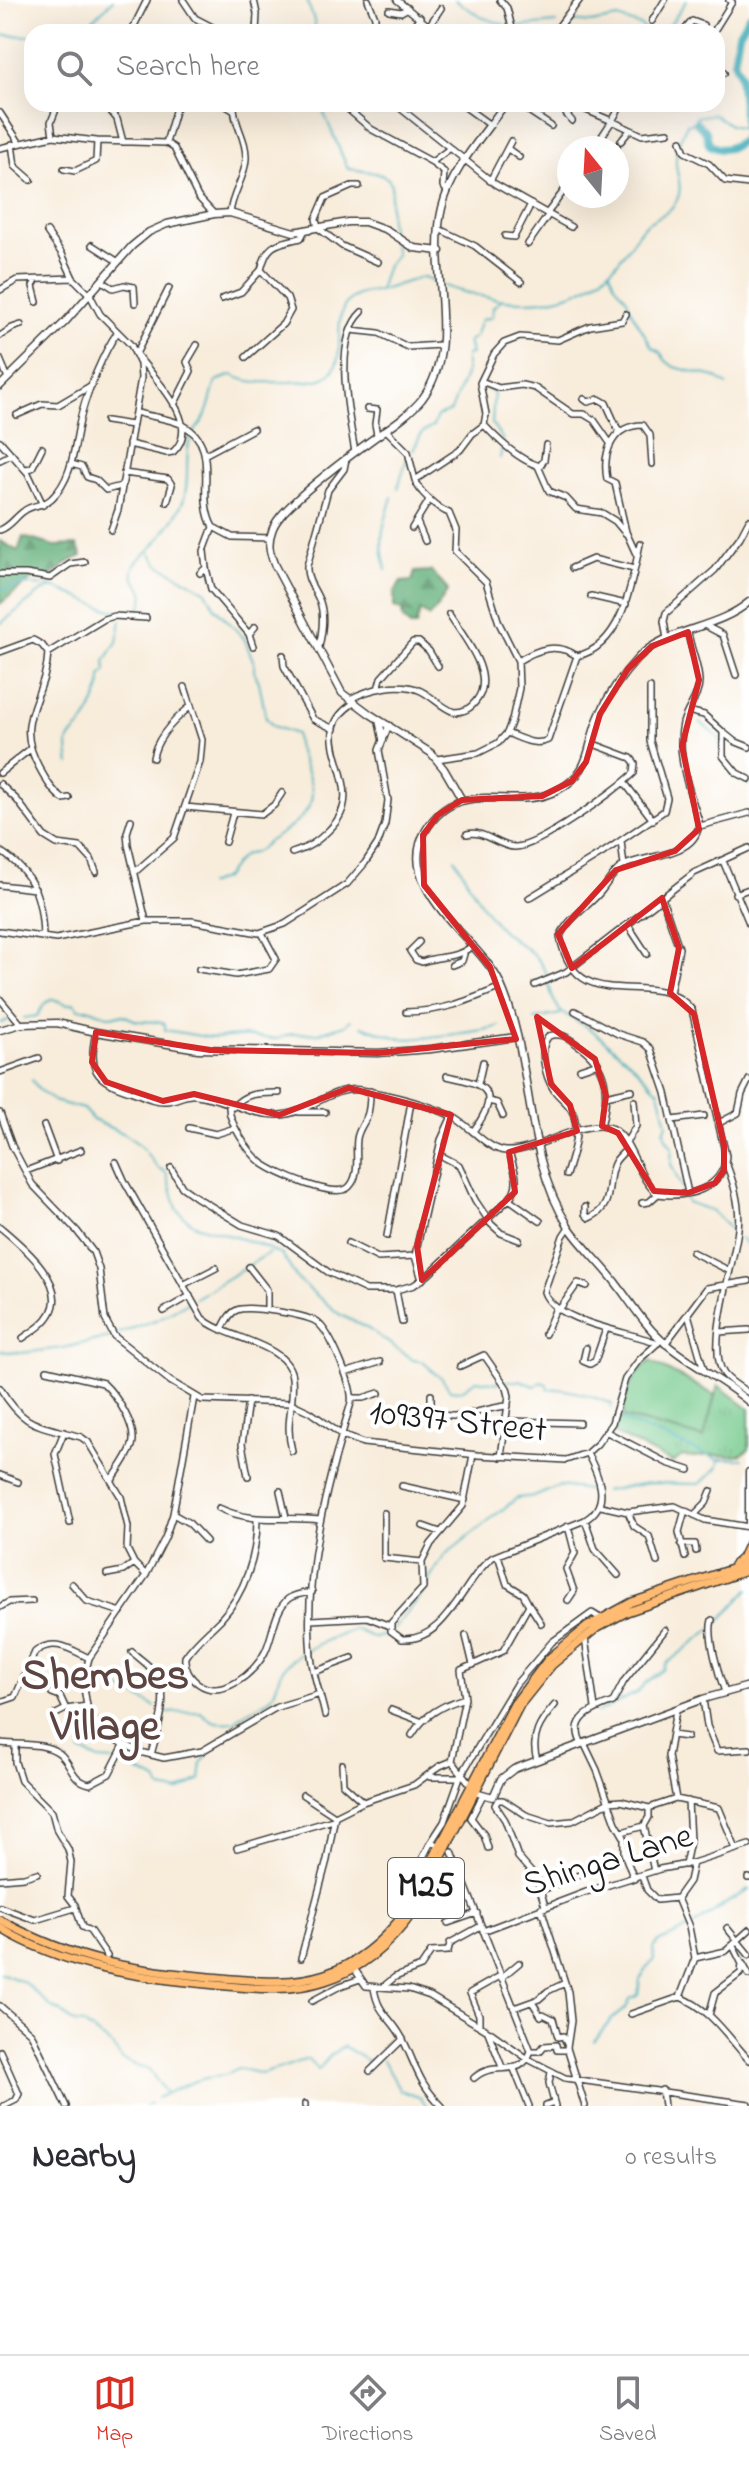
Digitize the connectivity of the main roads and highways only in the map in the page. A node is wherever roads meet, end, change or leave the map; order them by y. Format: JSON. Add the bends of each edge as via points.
{"nodes":[{"id":1,"x":749,"y":1543,"type":"edge"},
{"id":2,"x":749,"y":1563,"type":"edge"},
{"id":3,"x":728,"y":1569,"type":"junction"},
{"id":4,"x":749,"y":1570,"type":"edge"},
{"id":5,"x":476,"y":1791,"type":"junction"},
{"id":6,"x":0,"y":1920,"type":"edge"},
{"id":7,"x":0,"y":1928,"type":"edge"},
{"id":8,"x":254,"y":1985,"type":"junction"}],
"edges":[{"from":1,"to":3,"type":"main road"},
{"from":2,"to":3,"type":"main road","number":"M25"},
{"from":3,"to":5,"type":"main road","number":"M25","via":[[632,1602],[574,1636],[521,1693]]},
{"from":4,"to":5,"type":"main road","number":"M25","via":[[627,1612],[585,1637],[527,1696]]},
{"from":5,"to":8,"type":"main road","number":"M25","via":[[405,1925],[377,1953],[309,1986]]},
{"from":6,"to":8,"type":"main road","number":"M25","via":[[108,1964]]},
{"from":7,"to":8,"type":"main road","number":"M25","via":[[53,1954],[109,1971],[156,1980]]}]}
